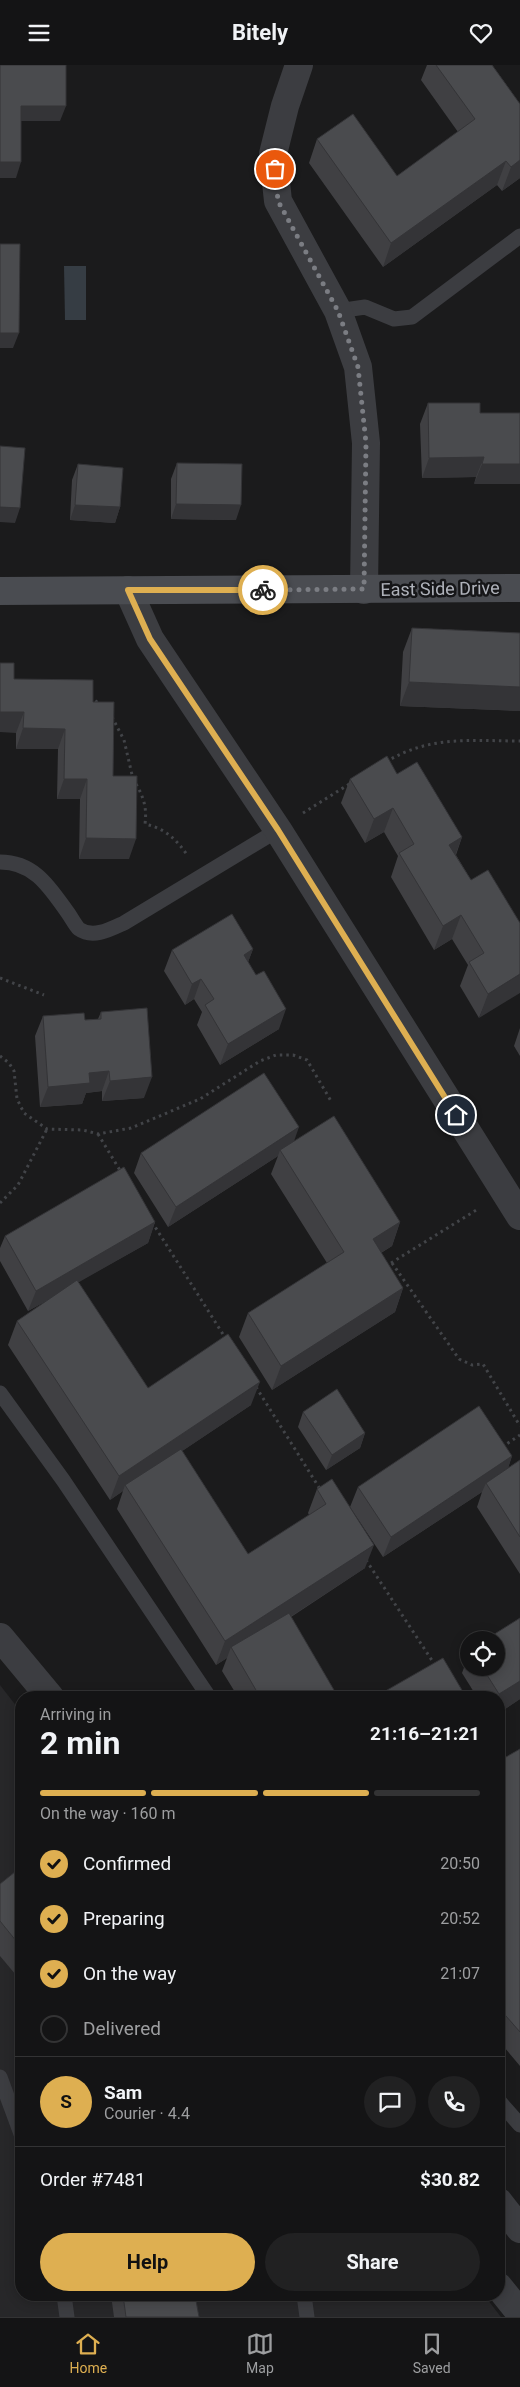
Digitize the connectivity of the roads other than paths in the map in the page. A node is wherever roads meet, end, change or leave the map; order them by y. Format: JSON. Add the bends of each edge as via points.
{"nodes":[{"id":1,"x":299,"y":65,"type":"edge"},
{"id":2,"x":520,"y":236,"type":"edge"},
{"id":3,"x":338,"y":311,"type":"junction"},
{"id":4,"x":520,"y":587,"type":"edge"},
{"id":5,"x":364,"y":589,"type":"junction"},
{"id":6,"x":128,"y":590,"type":"junction"},
{"id":7,"x":0,"y":591,"type":"edge"},
{"id":8,"x":278,"y":830,"type":"junction"},
{"id":9,"x":0,"y":862,"type":"edge"},
{"id":10,"x":520,"y":1216,"type":"edge"},
{"id":11,"x":0,"y":1393,"type":"edge"},
{"id":12,"x":0,"y":1637,"type":"edge"},
{"id":13,"x":45,"y":1691,"type":"edge"},
{"id":14,"x":205,"y":1691,"type":"edge"},
{"id":15,"x":0,"y":2077,"type":"edge"},
{"id":16,"x":505,"y":2108,"type":"edge"},
{"id":17,"x":15,"y":2117,"type":"edge"},
{"id":18,"x":520,"y":2125,"type":"edge"},
{"id":19,"x":505,"y":2210,"type":"edge"},
{"id":20,"x":520,"y":2229,"type":"edge"},
{"id":21,"x":505,"y":2294,"type":"edge"},
{"id":22,"x":65,"y":2301,"type":"edge"},
{"id":23,"x":305,"y":2301,"type":"edge"},
{"id":24,"x":520,"y":2313,"type":"edge"},
{"id":25,"x":67,"y":2317,"type":"edge"},
{"id":26,"x":307,"y":2317,"type":"edge"}],
"edges":[{"from":1,"to":3,"type":"street","via":[[273,154],[278,201]]},
{"from":2,"to":3,"type":"lane","via":[[412,317],[394,319],[364,307]]},
{"from":3,"to":5,"type":"street","via":[[358,367],[366,443]]},
{"from":4,"to":5,"type":"main road","name":"East Side Drive"},
{"from":5,"to":6,"type":"main road","name":"East Side Drive"},
{"from":6,"to":7,"type":"main road","name":"East Side Drive"},
{"from":6,"to":8,"type":"street","via":[[150,639]]},
{"from":8,"to":9,"type":"lane","via":[[104,932],[91,933],[80,929],[44,879],[30,869]]},
{"from":8,"to":10,"type":"street"},
{"from":11,"to":14,"type":"lane","via":[[63,1480]]},
{"from":12,"to":13,"type":"street"},
{"from":15,"to":17,"type":"lane"},
{"from":16,"to":18,"type":"lane"},
{"from":19,"to":20,"type":"street"},
{"from":21,"to":24,"type":"street"},
{"from":22,"to":25,"type":"lane"},
{"from":23,"to":26,"type":"lane"}]}
